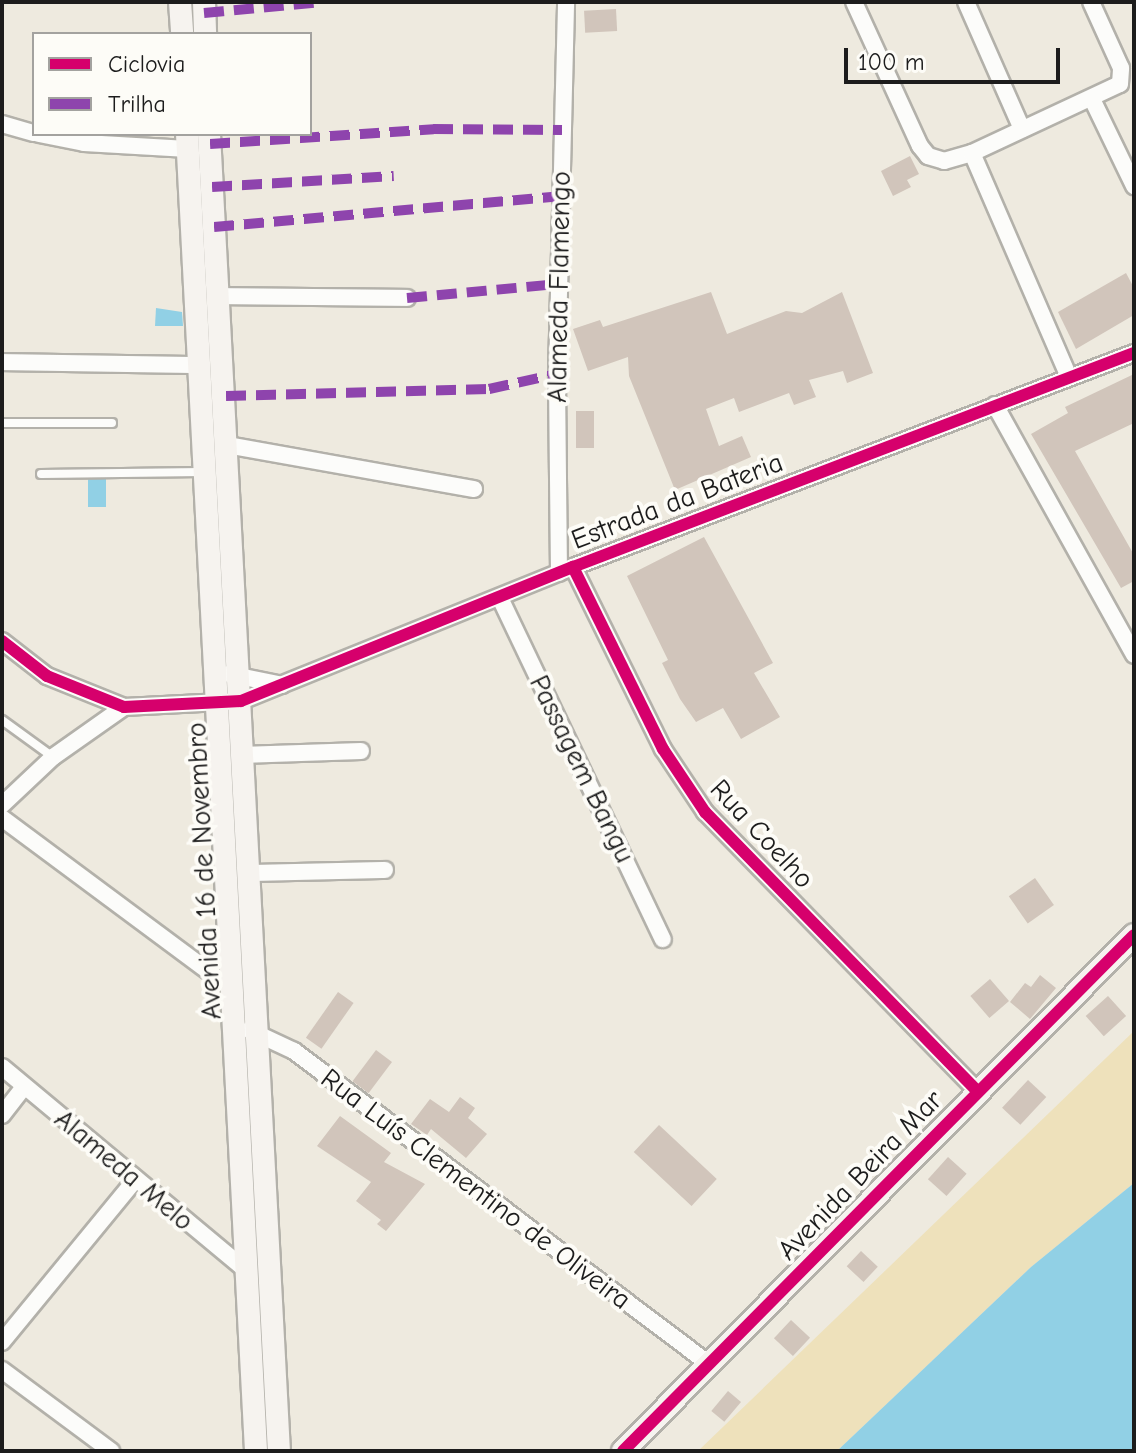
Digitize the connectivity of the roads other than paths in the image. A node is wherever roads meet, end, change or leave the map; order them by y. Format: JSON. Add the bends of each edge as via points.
{"nodes":[{"id":1,"x":180,"y":2,"type":"edge"},
{"id":2,"x":204,"y":2,"type":"edge"},
{"id":3,"x":566,"y":2,"type":"edge"},
{"id":4,"x":854,"y":2,"type":"edge"},
{"id":5,"x":966,"y":2,"type":"edge"},
{"id":6,"x":1091,"y":2,"type":"edge"},
{"id":7,"x":182,"y":32,"type":"edge"},
{"id":8,"x":205,"y":32,"type":"edge"},
{"id":9,"x":1092,"y":99,"type":"junction"},
{"id":10,"x":2,"y":124,"type":"edge"},
{"id":11,"x":1022,"y":129,"type":"junction"},
{"id":12,"x":32,"y":132,"type":"edge"},
{"id":13,"x":51,"y":136,"type":"edge"},
{"id":14,"x":209,"y":136,"type":"edge"},
{"id":15,"x":188,"y":141,"type":"edge"},
{"id":16,"x":972,"y":153,"type":"junction"},
{"id":17,"x":1134,"y":186,"type":"edge"},
{"id":18,"x":219,"y":296,"type":"junction"},
{"id":19,"x":407,"y":298,"type":"dead end"},
{"id":20,"x":1134,"y":353,"type":"edge"},
{"id":21,"x":2,"y":362,"type":"edge"},
{"id":22,"x":200,"y":365,"type":"junction"},
{"id":23,"x":1069,"y":377,"type":"junction"},
{"id":24,"x":995,"y":405,"type":"junction"},
{"id":25,"x":2,"y":423,"type":"edge"},
{"id":26,"x":112,"y":423,"type":"dead end"},
{"id":27,"x":227,"y":445,"type":"junction"},
{"id":28,"x":207,"y":472,"type":"junction"},
{"id":29,"x":41,"y":474,"type":"dead end"},
{"id":30,"x":474,"y":489,"type":"dead end"},
{"id":31,"x":566,"y":570,"type":"junction"},
{"id":32,"x":500,"y":598,"type":"junction"},
{"id":33,"x":2,"y":641,"type":"edge"},
{"id":34,"x":1134,"y":655,"type":"edge"},
{"id":35,"x":228,"y":674,"type":"junction"},
{"id":36,"x":282,"y":685,"type":"junction"},
{"id":37,"x":230,"y":702,"type":"junction"},
{"id":38,"x":124,"y":707,"type":"junction"},
{"id":39,"x":2,"y":720,"type":"edge"},
{"id":40,"x":361,"y":751,"type":"dead end"},
{"id":41,"x":241,"y":755,"type":"junction"},
{"id":42,"x":53,"y":757,"type":"junction"},
{"id":43,"x":2,"y":805,"type":"edge"},
{"id":44,"x":2,"y":818,"type":"edge"},
{"id":45,"x":385,"y":870,"type":"dead end"},
{"id":46,"x":249,"y":873,"type":"junction"},
{"id":47,"x":1134,"y":935,"type":"edge"},
{"id":48,"x":663,"y":939,"type":"dead end"},
{"id":49,"x":234,"y":990,"type":"junction"},
{"id":50,"x":246,"y":1030,"type":"junction"},
{"id":51,"x":2,"y":1067,"type":"edge"},
{"id":52,"x":24,"y":1087,"type":"junction"},
{"id":53,"x":976,"y":1090,"type":"junction"},
{"id":54,"x":2,"y":1115,"type":"edge"},
{"id":55,"x":135,"y":1180,"type":"junction"},
{"id":56,"x":247,"y":1271,"type":"junction"},
{"id":57,"x":2,"y":1342,"type":"edge"},
{"id":58,"x":709,"y":1364,"type":"junction"},
{"id":59,"x":2,"y":1370,"type":"edge"},
{"id":60,"x":111,"y":1451,"type":"edge"},
{"id":61,"x":256,"y":1451,"type":"edge"},
{"id":62,"x":279,"y":1451,"type":"edge"},
{"id":63,"x":623,"y":1451,"type":"edge"}],
"edges":[{"from":1,"to":7,"type":"main road"},
{"from":2,"to":8,"type":"main road"},
{"from":3,"to":31,"type":"street","name":"Alameda Flamengo","via":[[557,374]]},
{"from":4,"to":16,"type":"street","via":[[920,146],[936,161]]},
{"from":5,"to":11,"type":"street"},
{"from":6,"to":9,"type":"street","via":[[1122,79]]},
{"from":9,"to":11,"type":"street"},
{"from":9,"to":17,"type":"street"},
{"from":10,"to":12,"type":"street"},
{"from":11,"to":16,"type":"street"},
{"from":13,"to":15,"type":"street","via":[[84,143]]},
{"from":14,"to":18,"type":"main road","name":"Avenida 16 de Novembro"},
{"from":15,"to":22,"type":"main road","name":"Avenida 16 de Novembro"},
{"from":16,"to":23,"type":"street"},
{"from":18,"to":19,"type":"street"},
{"from":18,"to":27,"type":"main road","name":"Avenida 16 de Novembro"},
{"from":20,"to":23,"type":"street","name":"Estrada da Bateria"},
{"from":21,"to":22,"type":"street"},
{"from":22,"to":28,"type":"main road","name":"Avenida 16 de Novembro"},
{"from":23,"to":24,"type":"street","name":"Estrada da Bateria"},
{"from":24,"to":31,"type":"street","name":"Estrada da Bateria"},
{"from":24,"to":34,"type":"street"},
{"from":25,"to":26,"type":"lane"},
{"from":27,"to":30,"type":"street"},
{"from":27,"to":35,"type":"main road","name":"Avenida 16 de Novembro"},
{"from":28,"to":29,"type":"lane"},
{"from":28,"to":35,"type":"main road","name":"Avenida 16 de Novembro"},
{"from":31,"to":32,"type":"street","name":"Estrada da Bateria"},
{"from":31,"to":53,"type":"street","name":"Rua Coelho","via":[[691,793]]},
{"from":32,"to":36,"type":"street","name":"Estrada da Bateria"},
{"from":32,"to":48,"type":"street","name":"Passagem Bangu"},
{"from":33,"to":38,"type":"street","via":[[47,676]]},
{"from":35,"to":36,"type":"street"},
{"from":35,"to":37,"type":"main road","name":"Avenida 16 de Novembro"},
{"from":36,"to":37,"type":"street","name":"Estrada da Bateria"},
{"from":37,"to":38,"type":"street","name":"Estrada da Bateria"},
{"from":37,"to":41,"type":"main road","name":"Avenida 16 de Novembro"},
{"from":37,"to":49,"type":"main road","name":"Avenida 16 de Novembro"},
{"from":38,"to":42,"type":"street"},
{"from":39,"to":42,"type":"lane"},
{"from":40,"to":41,"type":"street"},
{"from":41,"to":46,"type":"main road","name":"Avenida 16 de Novembro"},
{"from":42,"to":43,"type":"street"},
{"from":44,"to":49,"type":"street"},
{"from":45,"to":46,"type":"street"},
{"from":46,"to":50,"type":"main road","name":"Avenida 16 de Novembro"},
{"from":47,"to":53,"type":"main road","name":"Avenida Beira Mar"},
{"from":49,"to":50,"type":"main road","name":"Avenida 16 de Novembro"},
{"from":50,"to":56,"type":"main road","name":"Avenida 16 de Novembro"},
{"from":50,"to":58,"type":"street","name":"Rua Luís Clementino de Oliveira","via":[[294,1051]]},
{"from":50,"to":62,"type":"main road","name":"Avenida 16 de Novembro"},
{"from":51,"to":52,"type":"street","name":"Alameda Melo"},
{"from":52,"to":54,"type":"street"},
{"from":52,"to":55,"type":"street","name":"Alameda Melo"},
{"from":53,"to":58,"type":"main road","name":"Avenida Beira Mar"},
{"from":55,"to":56,"type":"street","name":"Alameda Melo"},
{"from":55,"to":57,"type":"street"},
{"from":56,"to":61,"type":"main road","name":"Avenida 16 de Novembro"},
{"from":58,"to":63,"type":"main road","name":"Avenida Beira Mar"},
{"from":59,"to":60,"type":"street"}]}
